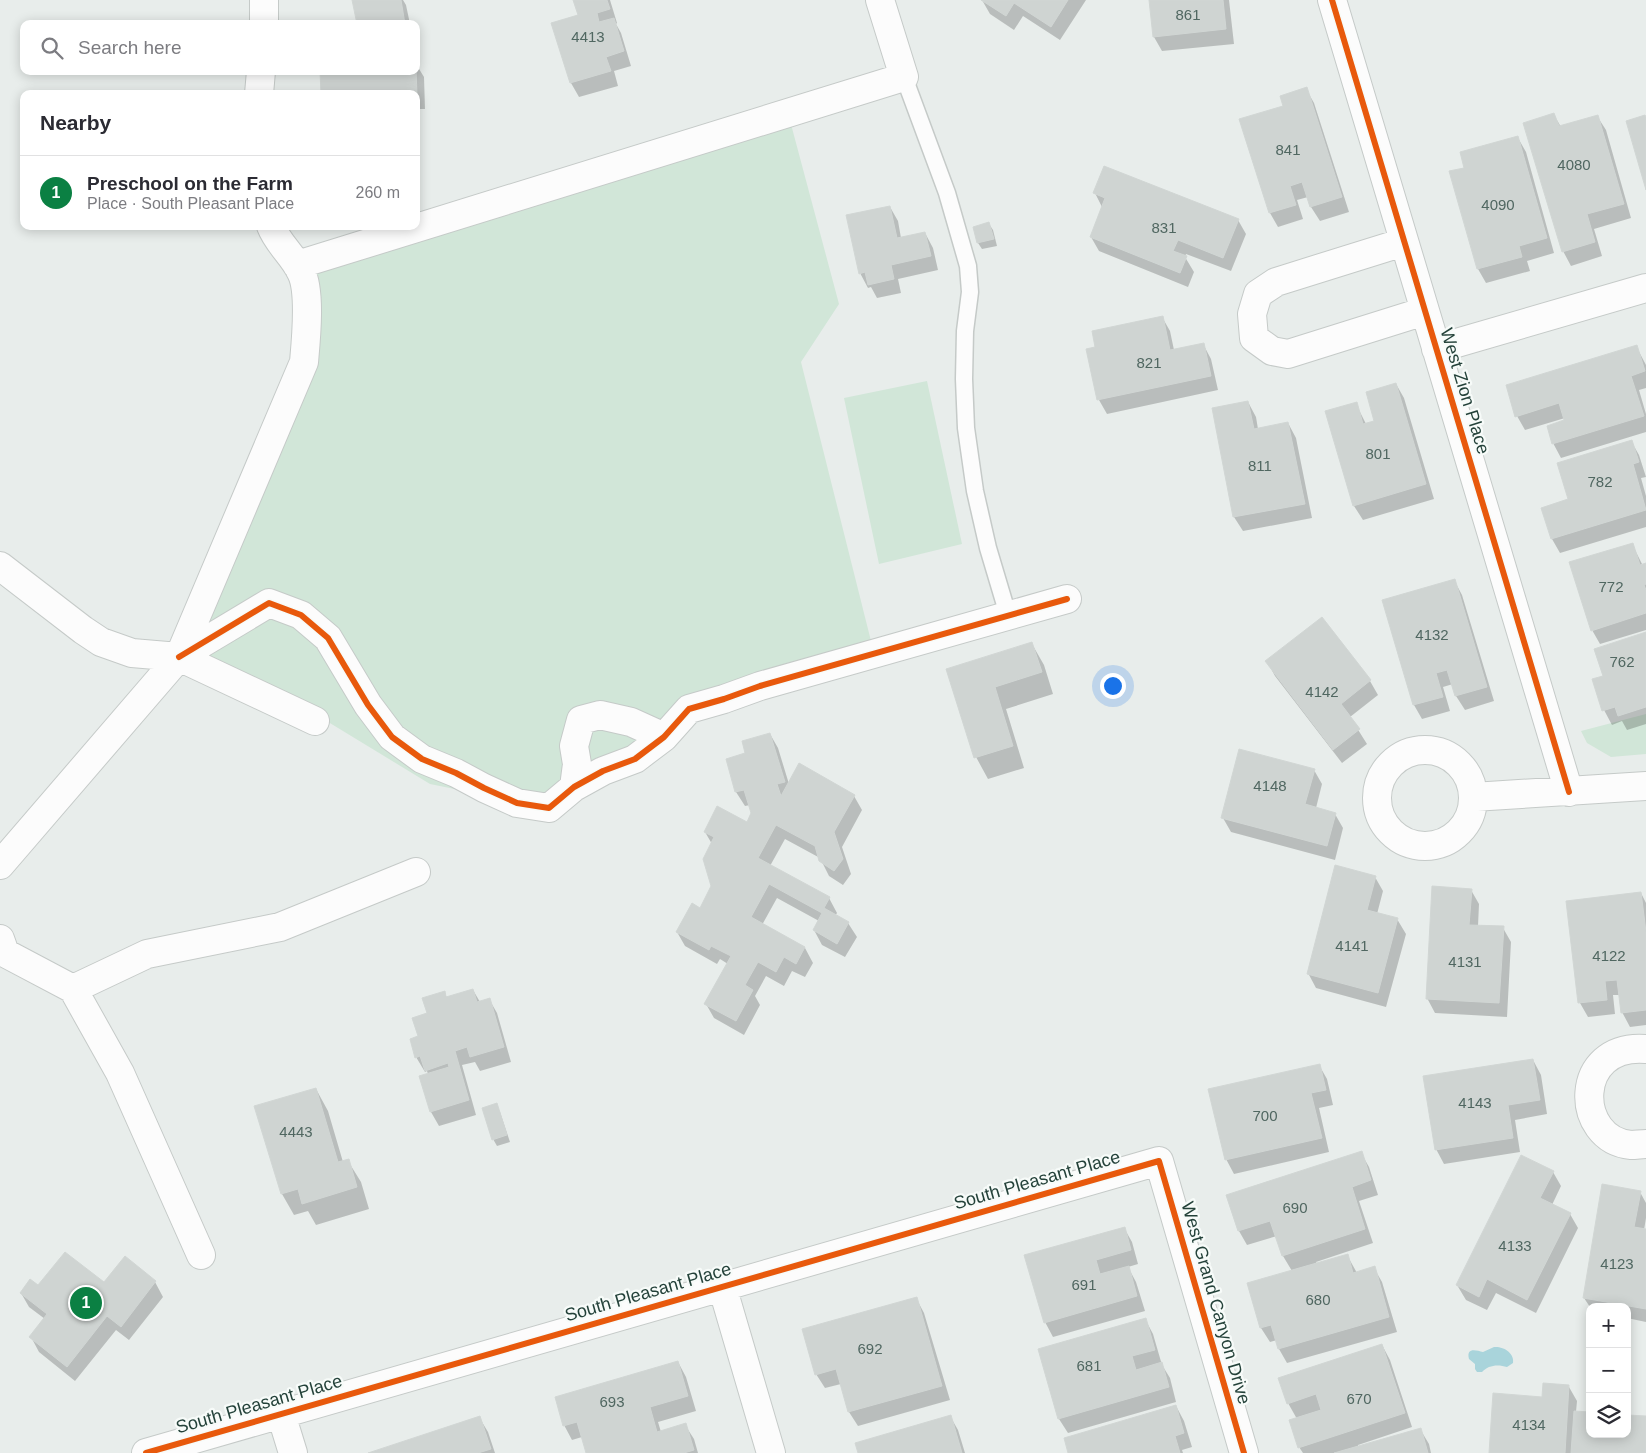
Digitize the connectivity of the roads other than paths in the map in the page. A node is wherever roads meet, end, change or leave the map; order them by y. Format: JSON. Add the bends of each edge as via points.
{"nodes":[{"id":1,"x":264,"y":0,"type":"edge"},
{"id":2,"x":880,"y":0,"type":"edge"},
{"id":3,"x":1332,"y":0,"type":"edge"},
{"id":4,"x":264,"y":20,"type":"edge"},
{"id":5,"x":261,"y":75,"type":"edge"},
{"id":6,"x":904,"y":77,"type":"junction"},
{"id":7,"x":259,"y":90,"type":"edge"},
{"id":8,"x":420,"y":227,"type":"edge"},
{"id":9,"x":272,"y":230,"type":"edge"},
{"id":10,"x":409,"y":230,"type":"edge"},
{"id":11,"x":1404,"y":242,"type":"junction"},
{"id":12,"x":296,"y":265,"type":"junction"},
{"id":13,"x":1646,"y":288,"type":"edge"},
{"id":14,"x":1425,"y":312,"type":"junction"},
{"id":15,"x":1436,"y":348,"type":"junction"},
{"id":16,"x":0,"y":566,"type":"edge"},
{"id":17,"x":1067,"y":599,"type":"dead end"},
{"id":18,"x":1008,"y":615,"type":"junction"},
{"id":19,"x":179,"y":657,"type":"junction"},
{"id":20,"x":315,"y":721,"type":"dead end"},
{"id":21,"x":664,"y":737,"type":"junction"},
{"id":22,"x":1646,"y":786,"type":"edge"},
{"id":23,"x":574,"y":787,"type":"junction"},
{"id":24,"x":1569,"y":792,"type":"junction"},
{"id":25,"x":1473,"y":798,"type":"dead end"},
{"id":26,"x":0,"y":865,"type":"edge"},
{"id":27,"x":416,"y":872,"type":"dead end"},
{"id":28,"x":0,"y":939,"type":"edge"},
{"id":29,"x":73,"y":989,"type":"junction"},
{"id":30,"x":1646,"y":1049,"type":"edge"},
{"id":31,"x":1646,"y":1144,"type":"edge"},
{"id":32,"x":1159,"y":1161,"type":"joint"},
{"id":33,"x":201,"y":1255,"type":"dead end"},
{"id":34,"x":722,"y":1286,"type":"junction"},
{"id":35,"x":281,"y":1414,"type":"junction"},
{"id":36,"x":146,"y":1453,"type":"edge"},
{"id":37,"x":293,"y":1453,"type":"edge"},
{"id":38,"x":771,"y":1453,"type":"edge"},
{"id":39,"x":1244,"y":1453,"type":"edge"}],
"edges":[{"from":1,"to":4,"type":"street"},
{"from":2,"to":6,"type":"street"},
{"from":3,"to":11,"type":"street","name":"West Zion Place"},
{"from":5,"to":7,"type":"street"},
{"from":6,"to":8,"type":"street"},
{"from":6,"to":18,"type":"lane","via":[[947,193],[968,266],[966,428],[988,548]]},
{"from":9,"to":12,"type":"street"},
{"from":10,"to":12,"type":"street"},
{"from":11,"to":14,"type":"street","name":"West Zion Place"},
{"from":11,"to":14,"type":"street","name":"West Zion Place","via":[[1276,282],[1258,294],[1252,314],[1254,338],[1272,351],[1288,354]]},
{"from":12,"to":19,"type":"street","via":[[302,272],[306,302],[304,362]]},
{"from":13,"to":15,"type":"street"},
{"from":14,"to":15,"type":"street","name":"West Zion Place"},
{"from":15,"to":24,"type":"street","name":"West Zion Place"},
{"from":16,"to":19,"type":"street","via":[[101,642],[132,653]]},
{"from":17,"to":18,"type":"street"},
{"from":18,"to":21,"type":"street","via":[[689,709]]},
{"from":19,"to":20,"type":"street"},
{"from":19,"to":23,"type":"street","via":[[269,603],[300,615],[328,638],[368,705],[392,737],[422,759],[517,803],[549,808]]},
{"from":19,"to":26,"type":"street"},
{"from":21,"to":23,"type":"street","via":[[635,760],[603,771]]},
{"from":21,"to":23,"type":"street","via":[[631,722],[600,715],[581,720],[574,746],[577,764]]},
{"from":22,"to":24,"type":"street"},
{"from":24,"to":25,"type":"street"},
{"from":27,"to":29,"type":"street","via":[[280,927],[146,954]]},
{"from":28,"to":29,"type":"street","via":[[5,953]]},
{"from":29,"to":33,"type":"street","via":[[120,1073]]},
{"from":30,"to":31,"type":"street","via":[[1632,1048],[1607,1058],[1590,1083],[1588,1099],[1601,1130],[1614,1140],[1630,1145]]},
{"from":32,"to":34,"type":"street","name":"South Pleasant Place"},
{"from":32,"to":39,"type":"street","name":"West Grand Canyon Drive"},
{"from":34,"to":35,"type":"street","name":"South Pleasant Place"},
{"from":34,"to":38,"type":"street"},
{"from":35,"to":36,"type":"street","name":"South Pleasant Place"},
{"from":35,"to":37,"type":"street"}]}
